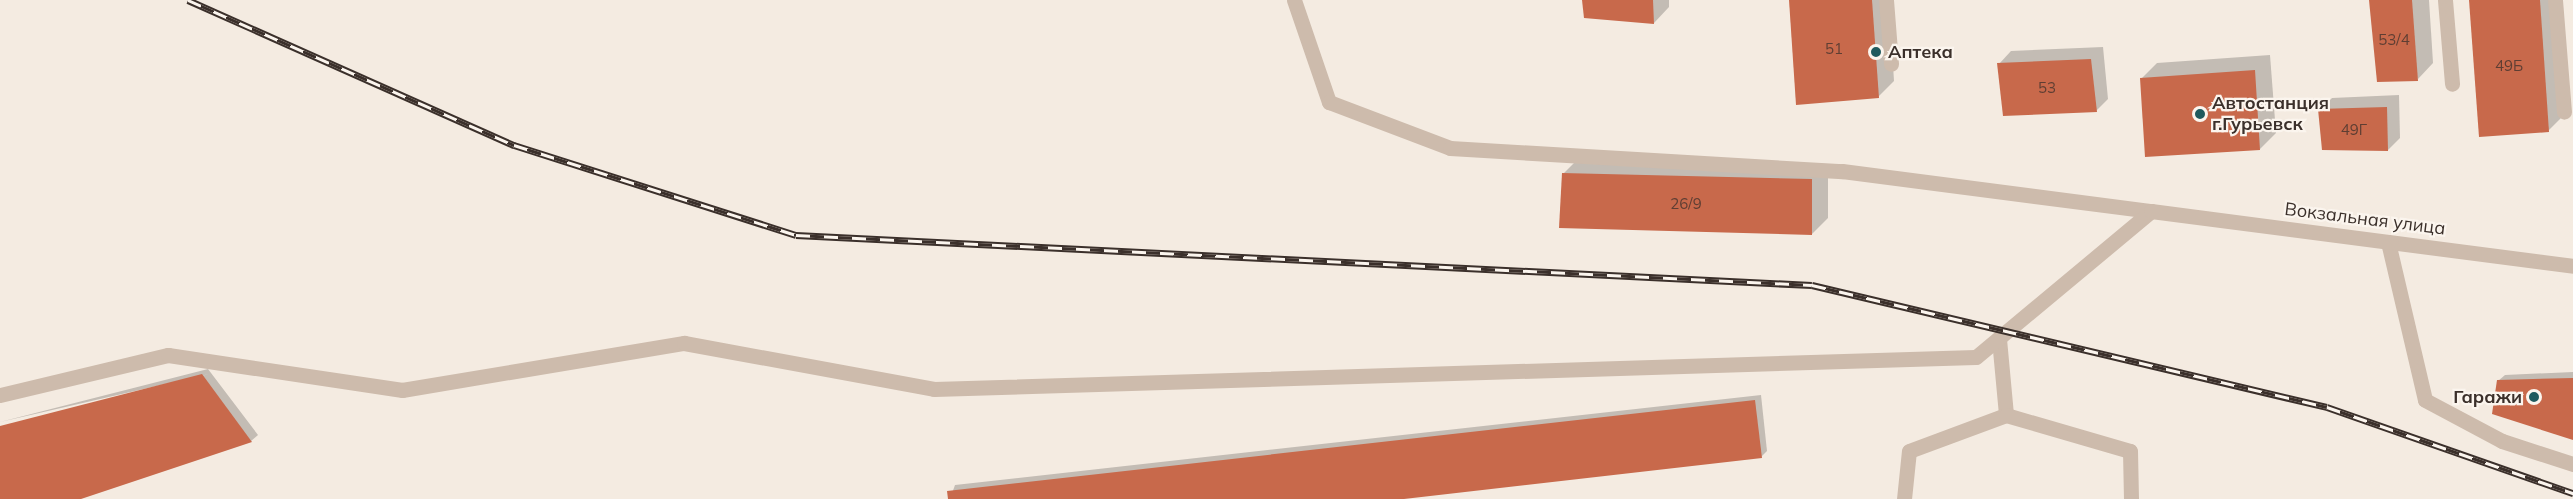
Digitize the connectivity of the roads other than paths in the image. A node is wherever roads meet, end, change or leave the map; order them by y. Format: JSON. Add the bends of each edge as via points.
{"nodes":[{"id":1,"x":1294,"y":0,"type":"edge"},
{"id":2,"x":1886,"y":0,"type":"edge"},
{"id":3,"x":2445,"y":0,"type":"edge"},
{"id":4,"x":2555,"y":0,"type":"edge"},
{"id":5,"x":1891,"y":64,"type":"dead end"},
{"id":6,"x":2452,"y":84,"type":"dead end"},
{"id":7,"x":2564,"y":112,"type":"dead end"},
{"id":8,"x":2151,"y":211,"type":"junction"},
{"id":9,"x":2388,"y":242,"type":"junction"},
{"id":10,"x":2573,"y":266,"type":"edge"},
{"id":11,"x":1999,"y":339,"type":"junction"},
{"id":12,"x":0,"y":395,"type":"edge"},
{"id":13,"x":2006,"y":415,"type":"junction"},
{"id":14,"x":2573,"y":464,"type":"edge"},
{"id":15,"x":1904,"y":499,"type":"edge"},
{"id":16,"x":2131,"y":499,"type":"edge"}],
"edges":[{"from":1,"to":8,"type":"street","name":"Вокзальная улица","via":[[1329,102],[1450,148],[1842,171]]},
{"from":2,"to":5,"type":"street"},
{"from":3,"to":6,"type":"street"},
{"from":4,"to":7,"type":"street"},
{"from":8,"to":9,"type":"street","name":"Вокзальная улица"},
{"from":8,"to":11,"type":"street"},
{"from":9,"to":10,"type":"street","name":"Вокзальная улица"},
{"from":9,"to":14,"type":"street","via":[[2425,400],[2502,441]]},
{"from":11,"to":12,"type":"street","via":[[1976,357],[934,389],[684,343],[402,390],[168,355]]},
{"from":11,"to":13,"type":"street"},
{"from":13,"to":15,"type":"street","via":[[1909,451]]},
{"from":13,"to":16,"type":"street","via":[[2130,451]]}]}
